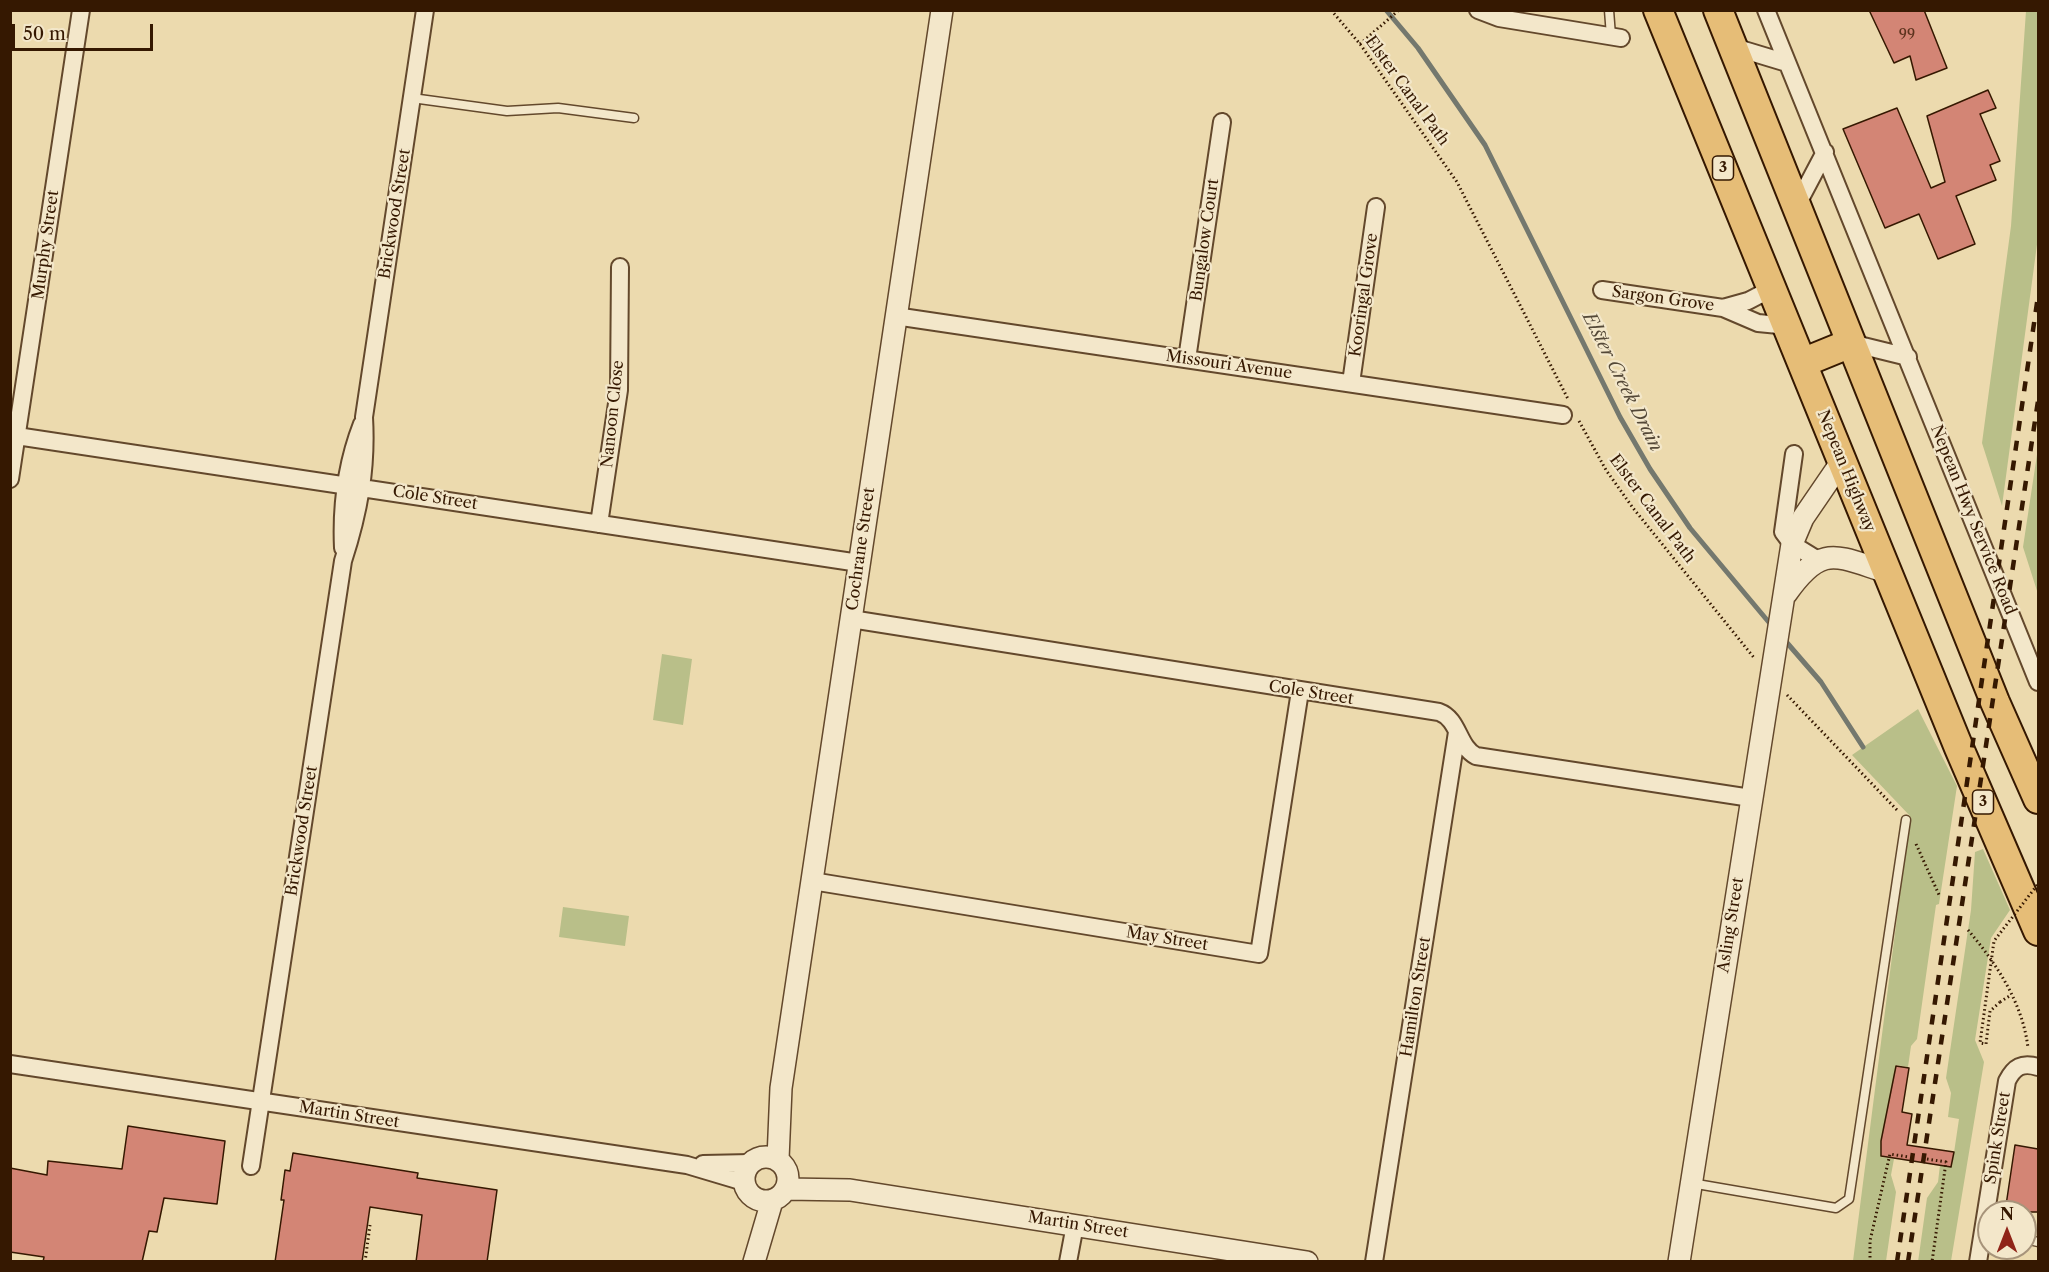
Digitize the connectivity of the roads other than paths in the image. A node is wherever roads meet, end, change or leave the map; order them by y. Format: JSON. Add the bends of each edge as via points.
{"nodes":[{"id":1,"x":81,"y":10,"type":"edge"},
{"id":2,"x":425,"y":10,"type":"edge"},
{"id":3,"x":942,"y":10,"type":"edge"},
{"id":4,"x":1478,"y":10,"type":"edge"},
{"id":5,"x":1609,"y":10,"type":"edge"},
{"id":6,"x":1658,"y":10,"type":"edge"},
{"id":7,"x":1718,"y":10,"type":"edge"},
{"id":8,"x":1766,"y":10,"type":"edge"},
{"id":9,"x":1616,"y":37,"type":"joint"},
{"id":10,"x":1734,"y":47,"type":"junction"},
{"id":11,"x":1787,"y":63,"type":"junction"},
{"id":12,"x":412,"y":98,"type":"junction"},
{"id":13,"x":634,"y":118,"type":"dead end"},
{"id":14,"x":1222,"y":122,"type":"dead end"},
{"id":15,"x":1825,"y":152,"type":"junction"},
{"id":16,"x":1797,"y":205,"type":"junction"},
{"id":17,"x":1376,"y":207,"type":"dead end"},
{"id":18,"x":620,"y":267,"type":"dead end"},
{"id":19,"x":1773,"y":288,"type":"junction"},
{"id":20,"x":1602,"y":290,"type":"dead end"},
{"id":21,"x":1724,"y":308,"type":"junction"},
{"id":22,"x":895,"y":316,"type":"junction"},
{"id":23,"x":1789,"y":326,"type":"junction"},
{"id":24,"x":1851,"y":343,"type":"junction"},
{"id":25,"x":1908,"y":357,"type":"junction"},
{"id":26,"x":1187,"y":359,"type":"junction"},
{"id":27,"x":1802,"y":363,"type":"junction"},
{"id":28,"x":1351,"y":383,"type":"junction"},
{"id":29,"x":1571,"y":414,"type":"road end"},
{"id":30,"x":364,"y":417,"type":"junction"},
{"id":31,"x":14,"y":435,"type":"edge"},
{"id":32,"x":1794,"y":454,"type":"dead end"},
{"id":33,"x":1842,"y":461,"type":"junction"},
{"id":34,"x":10,"y":479,"type":"edge"},
{"id":35,"x":344,"y":484,"type":"junction"},
{"id":36,"x":362,"y":487,"type":"junction"},
{"id":37,"x":599,"y":524,"type":"junction"},
{"id":38,"x":1792,"y":544,"type":"junction"},
{"id":39,"x":1818,"y":560,"type":"junction"},
{"id":40,"x":343,"y":561,"type":"junction"},
{"id":41,"x":859,"y":562,"type":"junction"},
{"id":42,"x":1887,"y":572,"type":"junction"},
{"id":43,"x":1783,"y":599,"type":"junction"},
{"id":44,"x":850,"y":619,"type":"junction"},
{"id":45,"x":2038,"y":682,"type":"edge"},
{"id":46,"x":1300,"y":691,"type":"junction"},
{"id":47,"x":1458,"y":732,"type":"junction"},
{"id":48,"x":1751,"y":798,"type":"junction"},
{"id":49,"x":2038,"y":799,"type":"edge"},
{"id":50,"x":1906,"y":820,"type":"road end"},
{"id":51,"x":812,"y":881,"type":"junction"},
{"id":52,"x":2038,"y":931,"type":"edge"},
{"id":53,"x":10,"y":1064,"type":"edge"},
{"id":54,"x":2034,"y":1066,"type":"edge"},
{"id":55,"x":261,"y":1102,"type":"junction"},
{"id":56,"x":251,"y":1166,"type":"dead end"},
{"id":57,"x":766,"y":1177,"type":"junction"},
{"id":58,"x":1690,"y":1183,"type":"junction"},
{"id":59,"x":1991,"y":1200,"type":"edge"},
{"id":60,"x":1075,"y":1225,"type":"junction"},
{"id":61,"x":754,"y":1258,"type":"edge"},
{"id":62,"x":1678,"y":1258,"type":"edge"},
{"id":63,"x":1068,"y":1262,"type":"edge"},
{"id":64,"x":1307,"y":1262,"type":"edge"},
{"id":65,"x":1374,"y":1262,"type":"edge"}],
"edges":[{"from":1,"to":31,"type":"street","name":"Murphy Street"},
{"from":2,"to":12,"type":"street","name":"Brickwood Street"},
{"from":3,"to":22,"type":"street","name":"Cochrane Street"},
{"from":4,"to":9,"type":"street","via":[[1499,18]]},
{"from":5,"to":9,"type":"lane"},
{"from":6,"to":19,"type":"highway","name":"Nepean Highway","number":"3"},
{"from":7,"to":10,"type":"highway"},
{"from":8,"to":11,"type":"street","name":"Nepean Hwy Service Road"},
{"from":10,"to":11,"type":"street"},
{"from":10,"to":16,"type":"highway"},
{"from":11,"to":15,"type":"street","name":"Nepean Hwy Service Road"},
{"from":12,"to":13,"type":"lane","via":[[507,111],[558,108]]},
{"from":12,"to":30,"type":"street","name":"Brickwood Street"},
{"from":14,"to":26,"type":"street","name":"Bungalow Court"},
{"from":15,"to":16,"type":"street"},
{"from":15,"to":25,"type":"street","name":"Nepean Hwy Service Road"},
{"from":16,"to":24,"type":"highway"},
{"from":17,"to":28,"type":"street","name":"Kooringal Grove"},
{"from":18,"to":37,"type":"street","name":"Nanoon Close","via":[[619,390]]},
{"from":19,"to":21,"type":"street","name":"Sargon Grove"},
{"from":19,"to":23,"type":"highway","name":"Nepean Highway","number":"3"},
{"from":20,"to":21,"type":"street","name":"Sargon Grove"},
{"from":21,"to":23,"type":"street","name":"Sargon Grove","via":[[1758,323]]},
{"from":22,"to":26,"type":"street","name":"Missouri Avenue"},
{"from":22,"to":41,"type":"street","name":"Cochrane Street"},
{"from":23,"to":27,"type":"highway","name":"Nepean Highway","number":"3"},
{"from":24,"to":25,"type":"street"},
{"from":24,"to":27,"type":"highway"},
{"from":24,"to":49,"type":"highway"},
{"from":25,"to":45,"type":"street","name":"Nepean Hwy Service Road"},
{"from":26,"to":28,"type":"street","name":"Missouri Avenue"},
{"from":27,"to":33,"type":"highway","name":"Nepean Highway","number":"3"},
{"from":28,"to":29,"type":"street","name":"Missouri Avenue"},
{"from":30,"to":35,"type":"street","name":"Brickwood Street"},
{"from":30,"to":36,"type":"street","name":"Brickwood Street"},
{"from":31,"to":34,"type":"street","name":"Murphy Street"},
{"from":31,"to":35,"type":"street","name":"Cole Street"},
{"from":32,"to":38,"type":"street","name":"Asling Street","via":[[1783,528]]},
{"from":33,"to":38,"type":"street","name":"Asling Street","via":[[1803,518]]},
{"from":33,"to":42,"type":"highway","name":"Nepean Highway","number":"3"},
{"from":35,"to":36,"type":"street","name":"Cole Street"},
{"from":35,"to":40,"type":"street","name":"Brickwood Street"},
{"from":36,"to":37,"type":"street","name":"Cole Street"},
{"from":36,"to":40,"type":"street","name":"Brickwood Street","via":[[357,519]]},
{"from":37,"to":41,"type":"street","name":"Cole Street"},
{"from":38,"to":39,"type":"street"},
{"from":38,"to":43,"type":"street","name":"Asling Street"},
{"from":39,"to":42,"type":"street","via":[[1843,557]]},
{"from":39,"to":43,"type":"street","name":"Asling Street","via":[[1803,570]]},
{"from":40,"to":55,"type":"street","name":"Brickwood Street"},
{"from":41,"to":44,"type":"street","name":"Cochrane Street"},
{"from":42,"to":52,"type":"highway","name":"Nepean Highway","number":"3"},
{"from":43,"to":48,"type":"street","name":"Asling Street"},
{"from":44,"to":46,"type":"street","name":"Cole Street"},
{"from":44,"to":51,"type":"street","name":"Cochrane Street"},
{"from":46,"to":47,"type":"street","name":"Cole Street","via":[[1439,712],[1449,718]]},
{"from":46,"to":51,"type":"street","name":"May Street","via":[[1259,954]]},
{"from":47,"to":48,"type":"street","name":"Cole Street","via":[[1476,756]]},
{"from":47,"to":65,"type":"street","name":"Hamilton Street"},
{"from":48,"to":58,"type":"street","name":"Asling Street"},
{"from":50,"to":58,"type":"lane","via":[[1849,1199],[1836,1208]]},
{"from":51,"to":57,"type":"street","name":"Cochrane Street"},
{"from":53,"to":55,"type":"street","name":"Martin Street"},
{"from":54,"to":59,"type":"street","name":"Spink Street","via":[[2014,1069],[2007,1081]]},
{"from":55,"to":56,"type":"street","name":"Brickwood Street"},
{"from":55,"to":57,"type":"street","name":"Martin Street"},
{"from":57,"to":60,"type":"street","name":"Martin Street"},
{"from":57,"to":61,"type":"street","name":"Cochrane Street"},
{"from":58,"to":62,"type":"street","name":"Asling Street"},
{"from":60,"to":63,"type":"street"},
{"from":60,"to":64,"type":"street","name":"Martin Street"}]}
